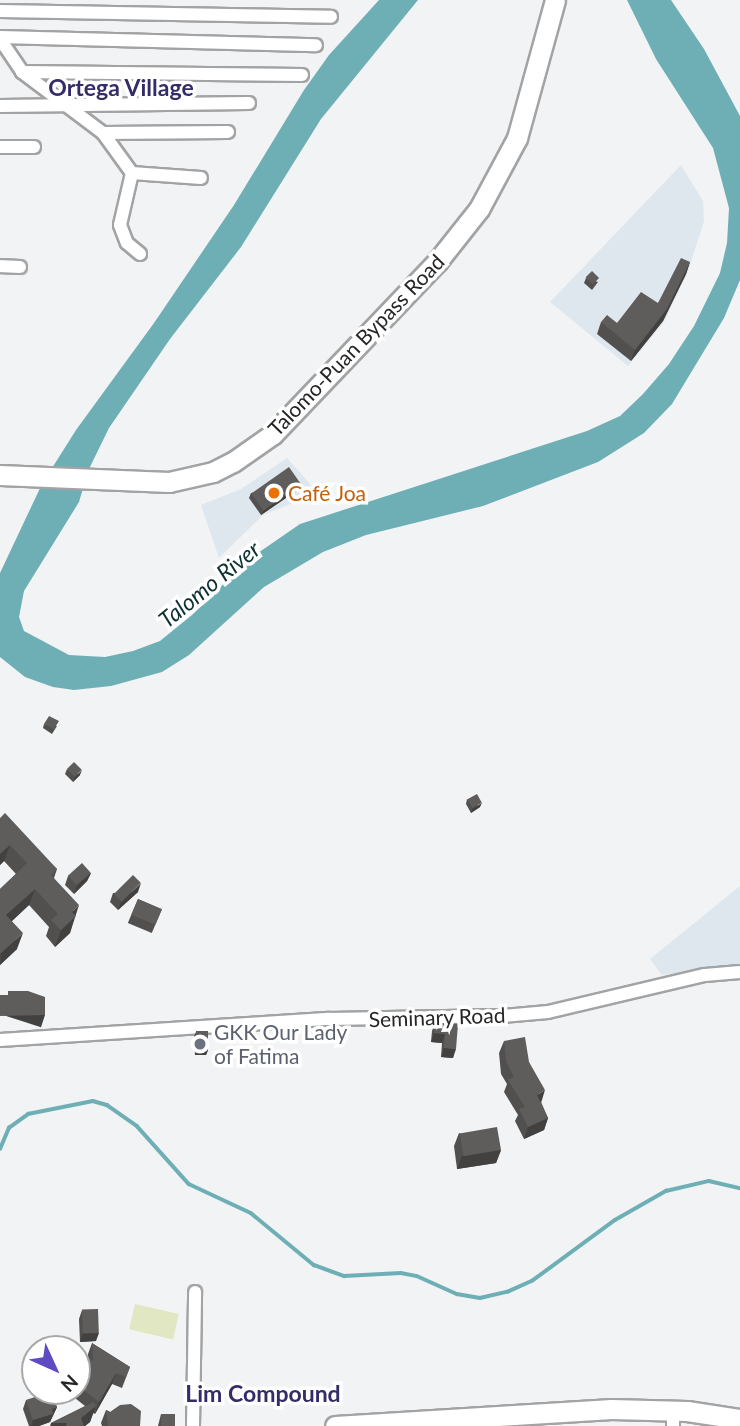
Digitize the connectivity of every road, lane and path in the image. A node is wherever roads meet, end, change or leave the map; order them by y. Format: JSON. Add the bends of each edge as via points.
{"nodes":[{"id":1,"x":555,"y":0,"type":"edge"},
{"id":2,"x":0,"y":11,"type":"edge"},
{"id":3,"x":331,"y":17,"type":"dead end"},
{"id":4,"x":0,"y":38,"type":"edge"},
{"id":5,"x":316,"y":45,"type":"dead end"},
{"id":6,"x":4,"y":54,"type":"edge"},
{"id":7,"x":22,"y":72,"type":"junction"},
{"id":8,"x":302,"y":75,"type":"dead end"},
{"id":9,"x":249,"y":103,"type":"dead end"},
{"id":10,"x":63,"y":105,"type":"junction"},
{"id":11,"x":0,"y":106,"type":"edge"},
{"id":12,"x":228,"y":132,"type":"dead end"},
{"id":13,"x":103,"y":133,"type":"junction"},
{"id":14,"x":0,"y":147,"type":"edge"},
{"id":15,"x":34,"y":147,"type":"dead end"},
{"id":16,"x":132,"y":173,"type":"junction"},
{"id":17,"x":201,"y":178,"type":"dead end"},
{"id":18,"x":140,"y":254,"type":"dead end"},
{"id":19,"x":0,"y":266,"type":"edge"},
{"id":20,"x":20,"y":267,"type":"dead end"},
{"id":21,"x":1,"y":475,"type":"edge"},
{"id":22,"x":740,"y":972,"type":"edge"},
{"id":23,"x":0,"y":1040,"type":"edge"},
{"id":24,"x":195,"y":1292,"type":"dead end"},
{"id":25,"x":673,"y":1418,"type":"edge"},
{"id":26,"x":740,"y":1419,"type":"edge"},
{"id":27,"x":192,"y":1426,"type":"edge"},
{"id":28,"x":335,"y":1426,"type":"edge"}],
"edges":[{"from":1,"to":21,"type":"main road","name":"Talomo-Puan Bypass Road","via":[[524,115],[509,156],[479,209],[437,262],[303,406],[254,449],[223,467],[187,479],[151,483]]},
{"from":2,"to":3,"type":"street"},
{"from":4,"to":5,"type":"street"},
{"from":4,"to":6,"type":"street"},
{"from":6,"to":7,"type":"street"},
{"from":7,"to":8,"type":"street"},
{"from":7,"to":10,"type":"street"},
{"from":9,"to":10,"type":"street"},
{"from":10,"to":11,"type":"street"},
{"from":10,"to":13,"type":"street"},
{"from":12,"to":13,"type":"street"},
{"from":13,"to":16,"type":"street"},
{"from":14,"to":15,"type":"street"},
{"from":16,"to":17,"type":"street"},
{"from":16,"to":18,"type":"street","via":[[120,225],[127,243]]},
{"from":19,"to":20,"type":"street"},
{"from":22,"to":23,"type":"street","name":"Seminary Road","via":[[705,975],[548,1012],[329,1019]]},
{"from":24,"to":27,"type":"street"},
{"from":25,"to":26,"type":"main road"},
{"from":25,"to":28,"type":"main road","via":[[569,1410]]}]}
